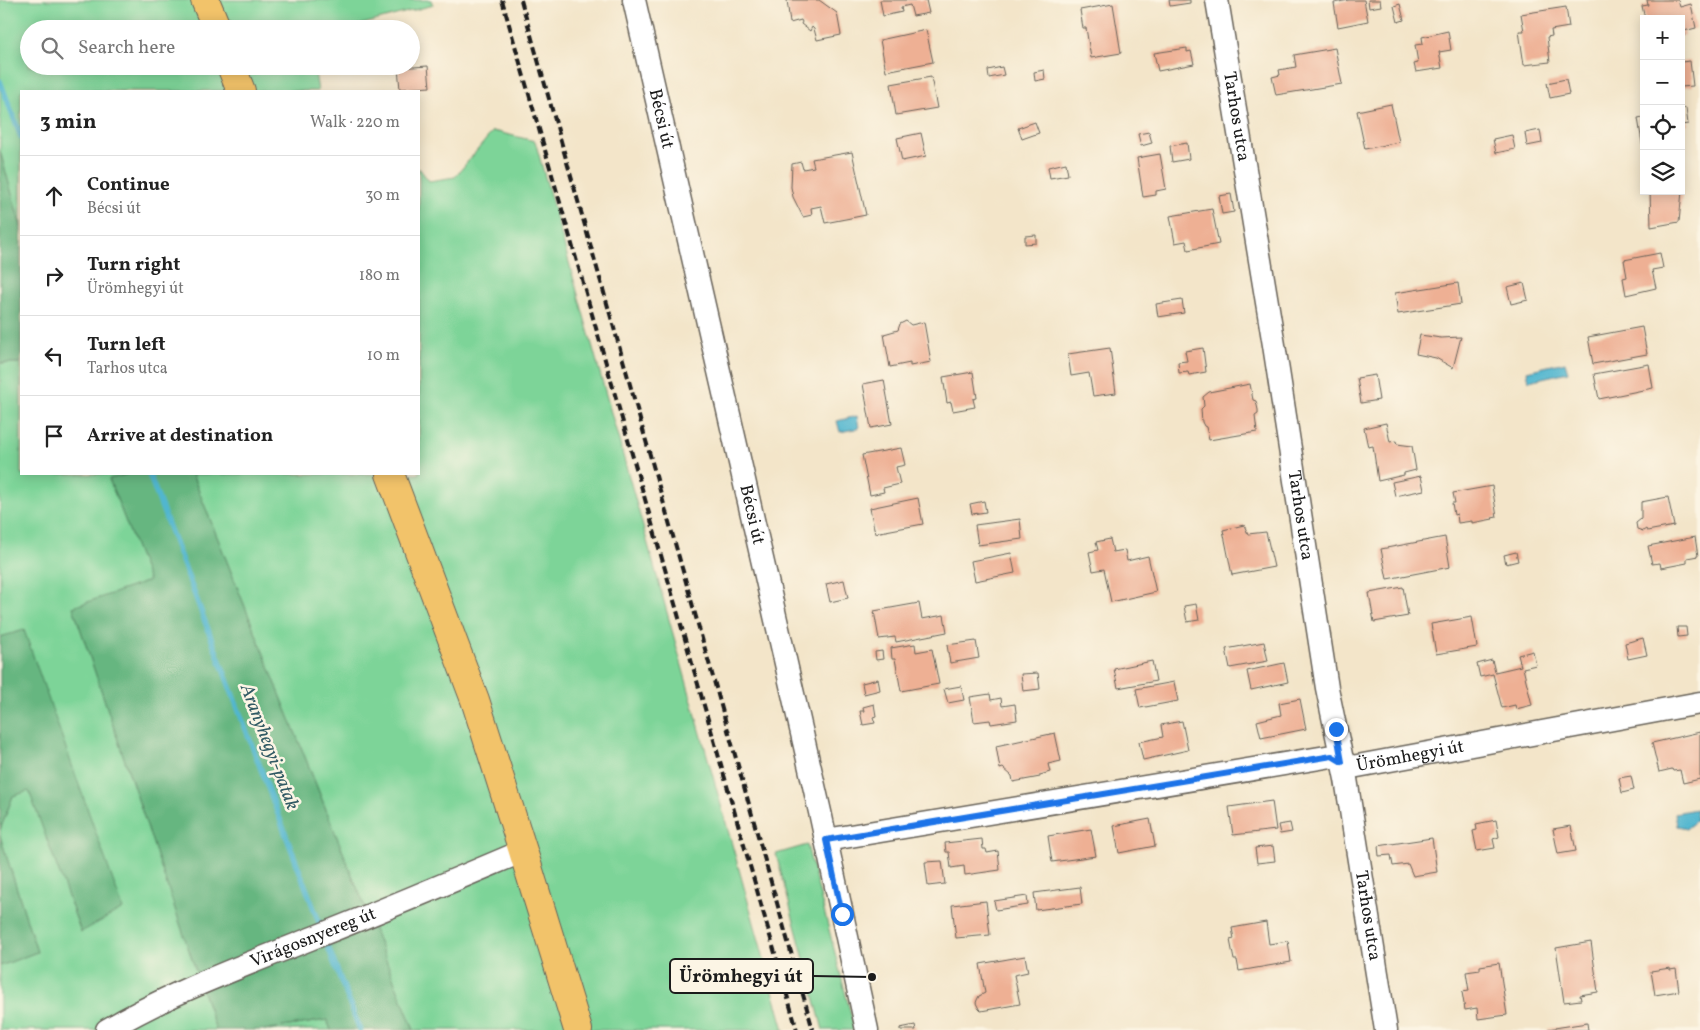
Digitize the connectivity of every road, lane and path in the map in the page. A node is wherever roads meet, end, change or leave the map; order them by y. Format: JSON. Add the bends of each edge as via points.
{"nodes":[{"id":1,"x":205,"y":0,"type":"edge"},
{"id":2,"x":634,"y":0,"type":"edge"},
{"id":3,"x":1217,"y":0,"type":"edge"},
{"id":4,"x":213,"y":20,"type":"edge"},
{"id":5,"x":235,"y":75,"type":"edge"},
{"id":6,"x":241,"y":90,"type":"edge"},
{"id":7,"x":390,"y":475,"type":"edge"},
{"id":8,"x":1700,"y":703,"type":"edge"},
{"id":9,"x":1342,"y":762,"type":"junction"},
{"id":10,"x":826,"y":840,"type":"junction"},
{"id":11,"x":523,"y":851,"type":"junction"},
{"id":12,"x":106,"y":1030,"type":"edge"},
{"id":13,"x":578,"y":1030,"type":"edge"},
{"id":14,"x":867,"y":1030,"type":"edge"},
{"id":15,"x":1386,"y":1030,"type":"edge"}],
"edges":[{"from":1,"to":4,"type":"main road"},
{"from":2,"to":10,"type":"street","name":"Bécsi út"},
{"from":3,"to":9,"type":"street","name":"Tarhos utca","via":[[1327,688]]},
{"from":5,"to":6,"type":"main road"},
{"from":7,"to":11,"type":"main road","via":[[475,700]]},
{"from":8,"to":9,"type":"street","name":"Ürömhegyi út","via":[[1352,767]]},
{"from":9,"to":10,"type":"street","name":"Ürömhegyi út","via":[[1332,756]]},
{"from":9,"to":15,"type":"street","name":"Tarhos utca"},
{"from":10,"to":14,"type":"street","name":"Bécsi út"},
{"from":11,"to":12,"type":"street","name":"Virágosnyereg út","via":[[186,989]]},
{"from":11,"to":13,"type":"main road"}]}
